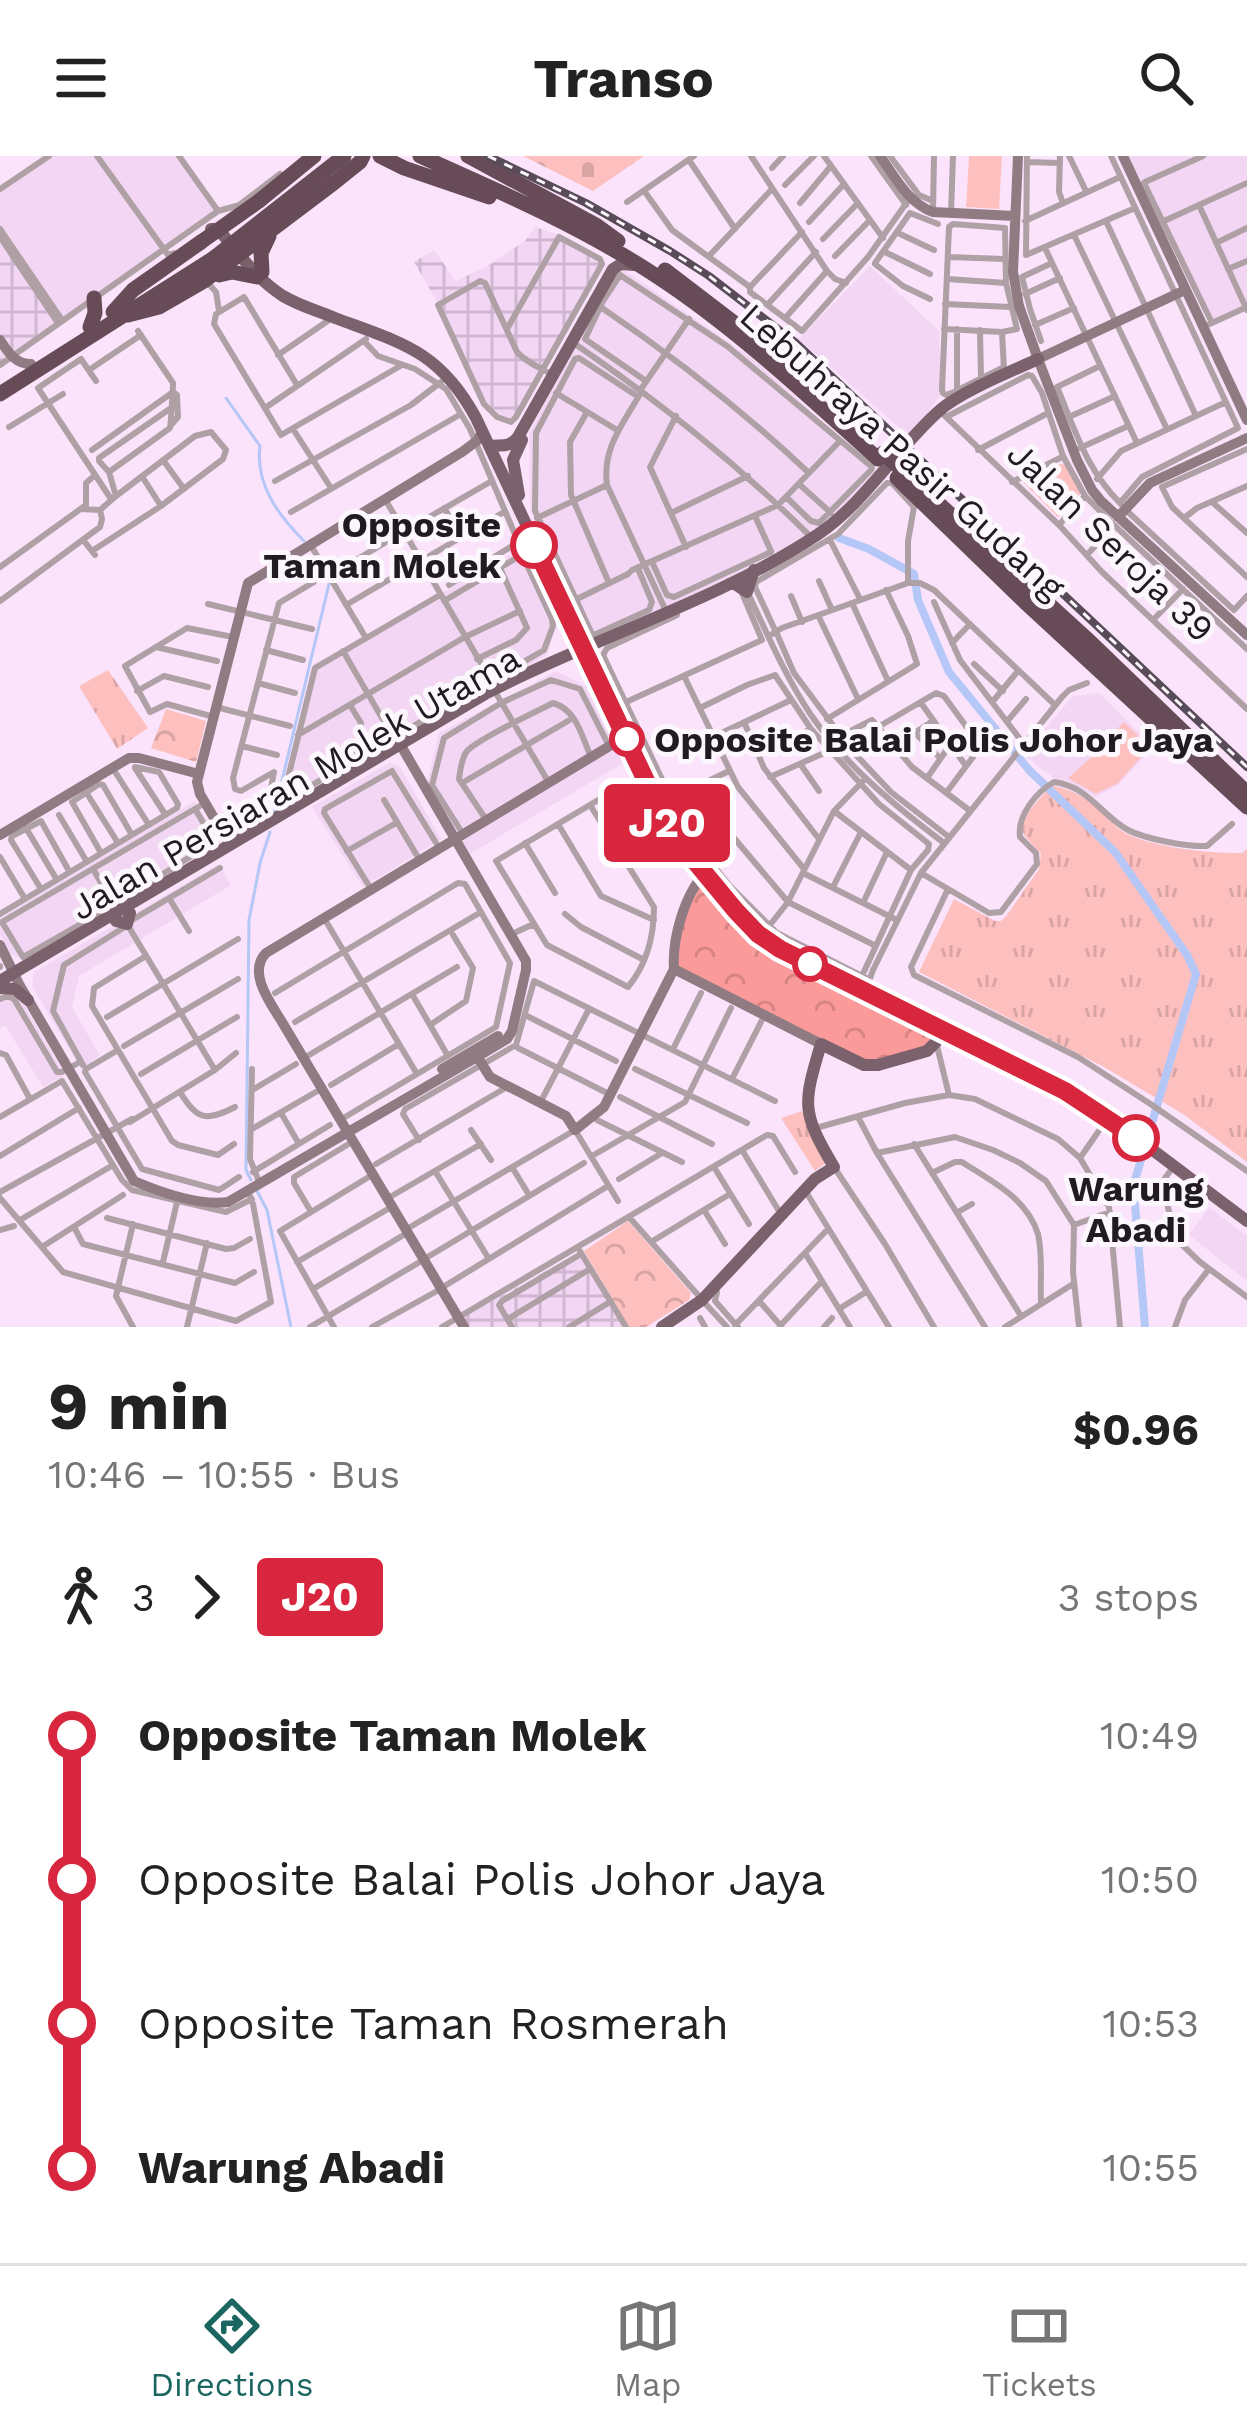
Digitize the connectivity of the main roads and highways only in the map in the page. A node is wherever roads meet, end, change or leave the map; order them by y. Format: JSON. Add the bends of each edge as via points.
{"nodes":[{"id":1,"x":332,"y":156,"type":"edge"},
{"id":2,"x":344,"y":156,"type":"edge"},
{"id":3,"x":362,"y":156,"type":"edge"},
{"id":4,"x":380,"y":156,"type":"edge"},
{"id":5,"x":420,"y":156,"type":"edge"},
{"id":6,"x":444,"y":156,"type":"edge"},
{"id":7,"x":468,"y":156,"type":"edge"},
{"id":8,"x":308,"y":158,"type":"edge"},
{"id":9,"x":404,"y":168,"type":"junction"},
{"id":10,"x":280,"y":174,"type":"road end"},
{"id":11,"x":335,"y":179,"type":"junction"},
{"id":12,"x":221,"y":212,"type":"road end"},
{"id":13,"x":274,"y":228,"type":"junction"},
{"id":14,"x":583,"y":232,"type":"junction"},
{"id":15,"x":618,"y":241,"type":"junction"},
{"id":16,"x":210,"y":249,"type":"junction"},
{"id":17,"x":241,"y":254,"type":"junction"},
{"id":18,"x":260,"y":274,"type":"junction"},
{"id":19,"x":662,"y":279,"type":"junction"},
{"id":20,"x":208,"y":283,"type":"junction"},
{"id":21,"x":94,"y":298,"type":"road end"},
{"id":22,"x":120,"y":314,"type":"junction"},
{"id":23,"x":90,"y":327,"type":"junction"},
{"id":24,"x":1038,"y":359,"type":"road end"},
{"id":25,"x":4,"y":375,"type":"edge"},
{"id":26,"x":0,"y":394,"type":"edge"},
{"id":27,"x":536,"y":405,"type":"junction"},
{"id":28,"x":528,"y":422,"type":"junction"},
{"id":29,"x":483,"y":438,"type":"junction"},
{"id":30,"x":880,"y":456,"type":"junction"},
{"id":31,"x":896,"y":477,"type":"junction"},
{"id":32,"x":520,"y":501,"type":"junction"},
{"id":33,"x":741,"y":577,"type":"junction"},
{"id":34,"x":1046,"y":602,"type":"junction"},
{"id":35,"x":1027,"y":604,"type":"junction"},
{"id":36,"x":1082,"y":645,"type":"junction"},
{"id":37,"x":592,"y":648,"type":"junction"},
{"id":38,"x":564,"y":659,"type":"junction"},
{"id":39,"x":398,"y":746,"type":"junction"},
{"id":40,"x":1247,"y":793,"type":"edge"},
{"id":41,"x":1247,"y":808,"type":"edge"},
{"id":42,"x":710,"y":876,"type":"junction"},
{"id":43,"x":121,"y":915,"type":"junction"},
{"id":44,"x":35,"y":965,"type":"junction"},
{"id":45,"x":7,"y":970,"type":"edge"},
{"id":46,"x":864,"y":984,"type":"junction"},
{"id":47,"x":938,"y":1031,"type":"junction"},
{"id":48,"x":1137,"y":1136,"type":"junction"},
{"id":49,"x":805,"y":1191,"type":"junction"},
{"id":50,"x":1247,"y":1217,"type":"edge"},
{"id":51,"x":700,"y":1298,"type":"junction"},
{"id":52,"x":652,"y":1327,"type":"edge"},
{"id":53,"x":662,"y":1327,"type":"edge"}],
"edges":[{"from":1,"to":16,"type":"highway","bridge":true},
{"from":2,"to":16,"type":"highway","bridge":true},
{"from":3,"to":11,"type":"highway"},
{"from":4,"to":9,"type":"highway"},
{"from":5,"to":14,"type":"highway","name":"Lebuhraya Pasir Gudang"},
{"from":6,"to":15,"type":"highway","name":"Lebuhraya Pasir Gudang"},
{"from":7,"to":15,"type":"highway"},
{"from":8,"to":10,"type":"highway"},
{"from":8,"to":16,"type":"highway","bridge":true},
{"from":9,"to":11,"type":"highway","via":[[368,166]]},
{"from":9,"to":14,"type":"highway"},
{"from":11,"to":13,"type":"highway"},
{"from":11,"to":16,"type":"highway","bridge":true},
{"from":12,"to":17,"type":"main road"},
{"from":13,"to":17,"type":"highway"},
{"from":13,"to":18,"type":"highway"},
{"from":14,"to":19,"type":"highway","name":"Lebuhraya Pasir Gudang"},
{"from":15,"to":30,"type":"highway","name":"Lebuhraya Pasir Gudang","via":[[779,356]]},
{"from":16,"to":17,"type":"main road","via":[[218,229]]},
{"from":16,"to":22,"type":"highway"},
{"from":17,"to":18,"type":"main road"},
{"from":17,"to":20,"type":"highway"},
{"from":18,"to":20,"type":"highway","via":[[232,272]]},
{"from":18,"to":29,"type":"main road","via":[[290,299],[422,353],[466,399]]},
{"from":18,"to":29,"type":"main road","via":[[442,360]]},
{"from":19,"to":27,"type":"main road","via":[[630,264],[606,269],[597,305],[547,372]]},
{"from":19,"to":30,"type":"highway","name":"Lebuhraya Pasir Gudang"},
{"from":20,"to":22,"type":"highway","via":[[159,307]]},
{"from":21,"to":23,"type":"highway"},
{"from":22,"to":23,"type":"highway"},
{"from":22,"to":26,"type":"highway"},
{"from":23,"to":25,"type":"highway"},
{"from":24,"to":33,"type":"main road","name":"Jalan Persiaran Molek Utama","via":[[1004,371],[939,415],[837,520]]},
{"from":27,"to":28,"type":"main road"},
{"from":27,"to":29,"type":"main road","via":[[508,440]]},
{"from":28,"to":29,"type":"main road","via":[[511,445]]},
{"from":28,"to":32,"type":"main road","via":[[513,460]]},
{"from":29,"to":32,"type":"main road"},
{"from":29,"to":37,"type":"main road","via":[[527,549]]},
{"from":30,"to":31,"type":"highway","name":"Lebuhraya Pasir Gudang","bridge":true},
{"from":31,"to":34,"type":"highway","name":"Lebuhraya Pasir Gudang"},
{"from":31,"to":35,"type":"highway","name":"Lebuhraya Pasir Gudang"},
{"from":32,"to":37,"type":"main road"},
{"from":33,"to":33,"type":"main road","via":[[735,584],[748,592]]},
{"from":33,"to":37,"type":"main road","name":"Jalan Persiaran Molek Utama"},
{"from":34,"to":35,"type":"highway","via":[[1049,616]]},
{"from":34,"to":36,"type":"highway","name":"Lebuhraya Pasir Gudang"},
{"from":35,"to":36,"type":"highway","name":"Lebuhraya Pasir Gudang"},
{"from":36,"to":40,"type":"highway","name":"Lebuhraya Pasir Gudang"},
{"from":36,"to":41,"type":"highway","name":"Lebuhraya Pasir Gudang"},
{"from":37,"to":38,"type":"main road","name":"Jalan Persiaran Molek Utama"},
{"from":37,"to":38,"type":"main road","via":[[583,662]]},
{"from":37,"to":38,"type":"main road","via":[[572,642]]},
{"from":37,"to":42,"type":"main road","via":[[666,811]]},
{"from":37,"to":42,"type":"main road","via":[[674,836]]},
{"from":38,"to":39,"type":"main road","name":"Jalan Persiaran Molek Utama"},
{"from":39,"to":43,"type":"main road","name":"Jalan Persiaran Molek Utama"},
{"from":39,"to":43,"type":"main road","name":"Jalan Persiaran Molek Utama","via":[[275,810]]},
{"from":42,"to":46,"type":"main road","via":[[780,944]]},
{"from":42,"to":46,"type":"main road","via":[[772,945]]},
{"from":43,"to":44,"type":"main road","name":"Jalan Persiaran Molek Utama"},
{"from":44,"to":45,"type":"main road","name":"Jalan Persiaran Molek Utama"},
{"from":44,"to":45,"type":"main road","via":[[28,995],[15,989]]},
{"from":46,"to":47,"type":"main road"},
{"from":47,"to":48,"type":"main road","via":[[1065,1091]]},
{"from":47,"to":48,"type":"main road","via":[[1071,1090]]},
{"from":47,"to":49,"type":"main road","via":[[927,1052],[871,1066],[821,1044],[808,1118],[833,1165]]},
{"from":48,"to":50,"type":"main road"},
{"from":49,"to":51,"type":"main road"},
{"from":49,"to":51,"type":"main road"},
{"from":51,"to":52,"type":"main road"},
{"from":51,"to":53,"type":"main road"}]}
